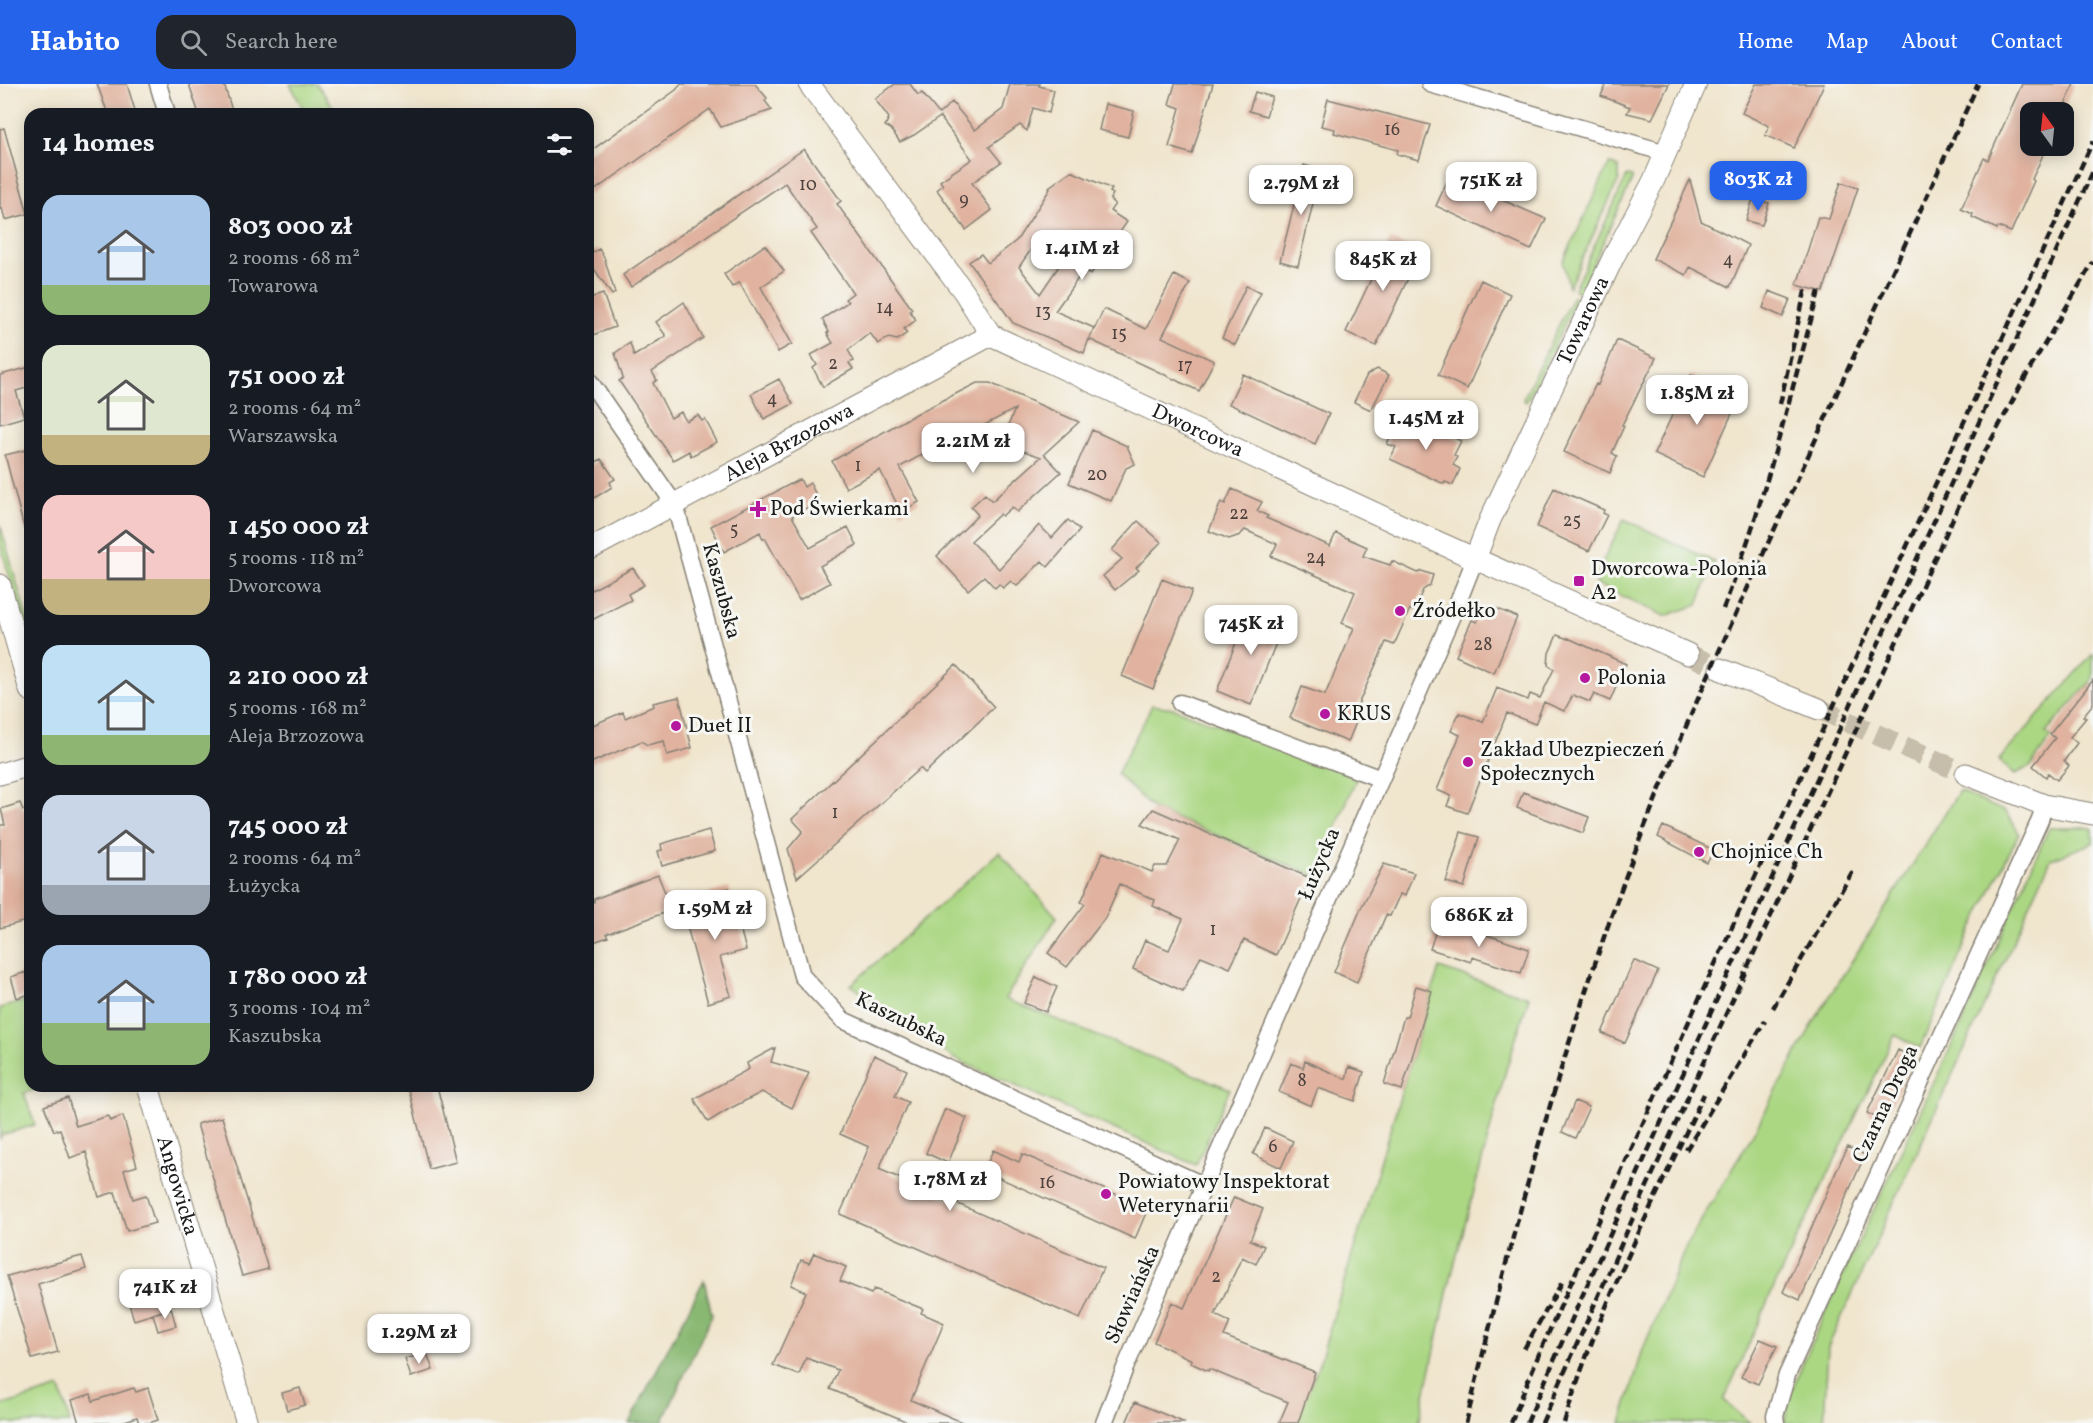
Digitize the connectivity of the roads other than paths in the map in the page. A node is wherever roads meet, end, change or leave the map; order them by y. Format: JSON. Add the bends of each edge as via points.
{"nodes":[{"id":1,"x":158,"y":84,"type":"edge"},
{"id":2,"x":809,"y":84,"type":"edge"},
{"id":3,"x":1430,"y":84,"type":"edge"},
{"id":4,"x":1696,"y":84,"type":"edge"},
{"id":5,"x":165,"y":108,"type":"edge"},
{"id":6,"x":1666,"y":153,"type":"junction"},
{"id":7,"x":991,"y":335,"type":"junction"},
{"id":8,"x":594,"y":388,"type":"edge"},
{"id":9,"x":675,"y":506,"type":"junction"},
{"id":10,"x":594,"y":547,"type":"edge"},
{"id":11,"x":1475,"y":559,"type":"junction"},
{"id":12,"x":0,"y":585,"type":"edge"},
{"id":13,"x":1688,"y":654,"type":"tunnel mouth"},
{"id":14,"x":24,"y":669,"type":"edge"},
{"id":15,"x":1720,"y":669,"type":"tunnel mouth"},
{"id":16,"x":1180,"y":703,"type":"dead end"},
{"id":17,"x":1819,"y":710,"type":"tunnel mouth"},
{"id":18,"x":24,"y":767,"type":"edge"},
{"id":19,"x":0,"y":774,"type":"edge"},
{"id":20,"x":1966,"y":774,"type":"tunnel mouth"},
{"id":21,"x":1381,"y":779,"type":"junction"},
{"id":22,"x":2044,"y":805,"type":"junction"},
{"id":23,"x":2093,"y":814,"type":"edge"},
{"id":24,"x":150,"y":1092,"type":"edge"},
{"id":25,"x":1205,"y":1186,"type":"junction"},
{"id":26,"x":247,"y":1423,"type":"edge"},
{"id":27,"x":1104,"y":1423,"type":"edge"},
{"id":28,"x":1776,"y":1423,"type":"edge"}],
"edges":[{"from":1,"to":5,"type":"street"},
{"from":2,"to":7,"type":"street","via":[[964,292]]},
{"from":3,"to":6,"type":"street"},
{"from":4,"to":6,"type":"street","name":"Towarowa"},
{"from":6,"to":11,"type":"street","name":"Towarowa","via":[[1613,258]]},
{"from":7,"to":9,"type":"street","name":"Aleja Brzozowa"},
{"from":7,"to":11,"type":"street","name":"Dworcowa"},
{"from":8,"to":9,"type":"street","name":"Kaszubska"},
{"from":9,"to":10,"type":"street","name":"Aleja Brzozowa"},
{"from":9,"to":25,"type":"street","name":"Kaszubska","via":[[802,976],[843,1020]]},
{"from":11,"to":13,"type":"street","name":"Dworcowa"},
{"from":11,"to":21,"type":"street","name":"Łużycka"},
{"from":12,"to":14,"type":"street"},
{"from":15,"to":17,"type":"street"},
{"from":16,"to":21,"type":"street"},
{"from":18,"to":19,"type":"street"},
{"from":20,"to":22,"type":"street"},
{"from":21,"to":25,"type":"street","name":"Łużycka"},
{"from":22,"to":23,"type":"street"},
{"from":22,"to":28,"type":"street","name":"Czarna Droga","via":[[1787,1375],[1774,1416]]},
{"from":24,"to":26,"type":"street","name":"Angowicka"},
{"from":25,"to":27,"type":"street","name":"Słowiańska"}]}
